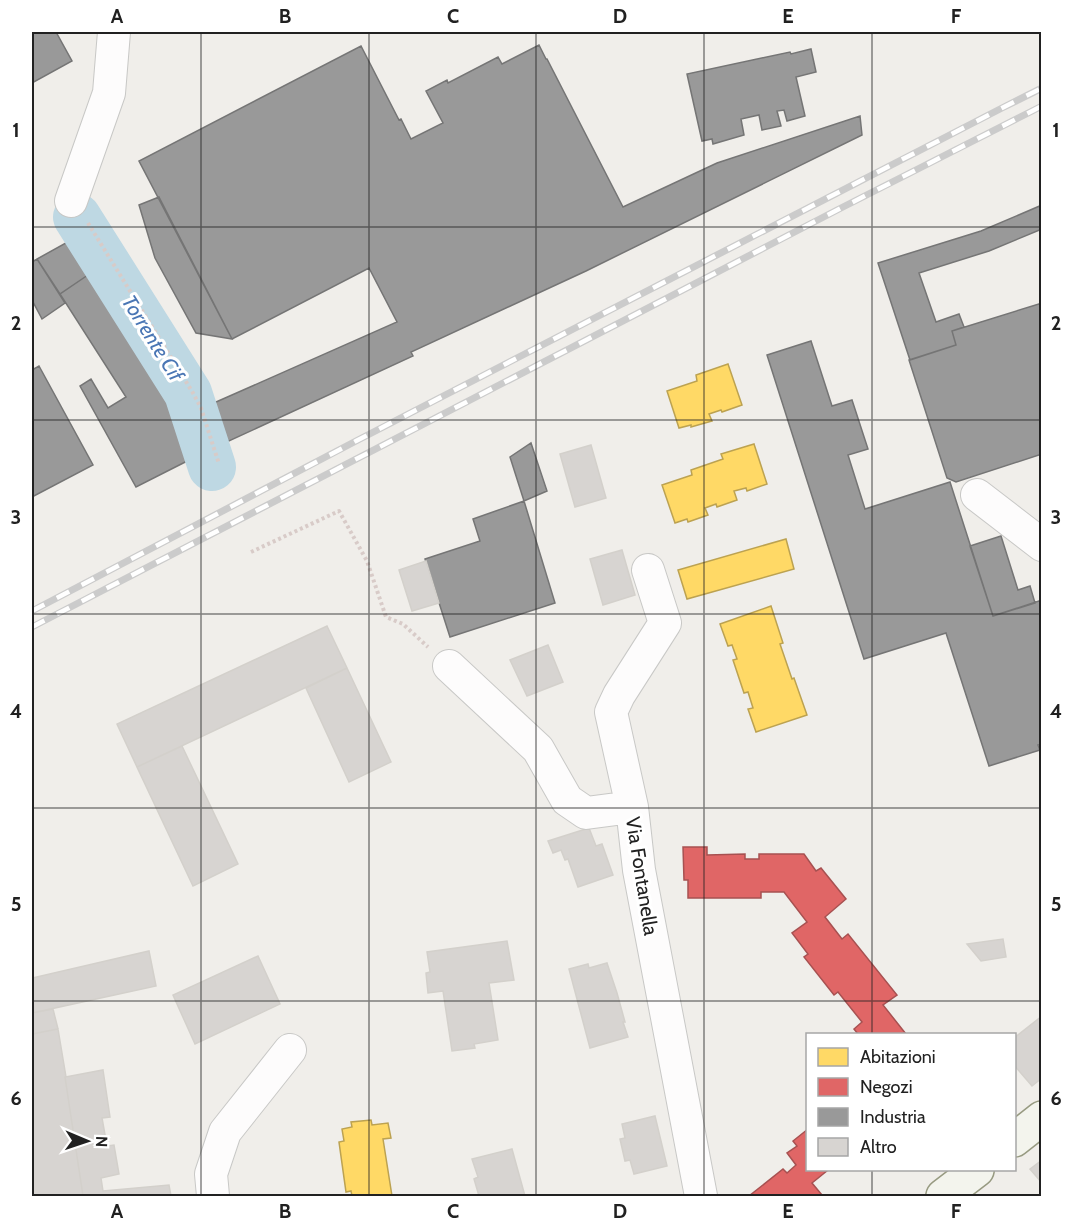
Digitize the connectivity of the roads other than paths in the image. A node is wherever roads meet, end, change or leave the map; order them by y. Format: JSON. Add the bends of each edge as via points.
{"nodes":[{"id":1,"x":114,"y":32,"type":"edge"},
{"id":2,"x":71,"y":201,"type":"road end"},
{"id":3,"x":976,"y":495,"type":"dead end"},
{"id":4,"x":1041,"y":545,"type":"edge"},
{"id":5,"x":648,"y":570,"type":"dead end"},
{"id":6,"x":449,"y":666,"type":"road end"},
{"id":7,"x":632,"y":807,"type":"junction"},
{"id":8,"x":290,"y":1050,"type":"dead end"},
{"id":9,"x":1041,"y":1118,"type":"edge"},
{"id":10,"x":1016,"y":1138,"type":"edge"},
{"id":11,"x":976,"y":1171,"type":"edge"},
{"id":12,"x":213,"y":1197,"type":"edge"},
{"id":13,"x":700,"y":1197,"type":"edge"},
{"id":14,"x":943,"y":1197,"type":"edge"}],
"edges":[{"from":1,"to":2,"type":"street","via":[[110,93]]},
{"from":3,"to":4,"type":"street"},
{"from":5,"to":7,"type":"street","name":"Via Fontanella","via":[[665,623],[611,712]]},
{"from":6,"to":7,"type":"street","via":[[538,749],[567,800],[586,813]]},
{"from":7,"to":13,"type":"street","name":"Via Fontanella","via":[[639,870]]},
{"from":8,"to":12,"type":"street","via":[[225,1132],[211,1174]]},
{"from":9,"to":10,"type":"main road"},
{"from":11,"to":14,"type":"main road"}]}
